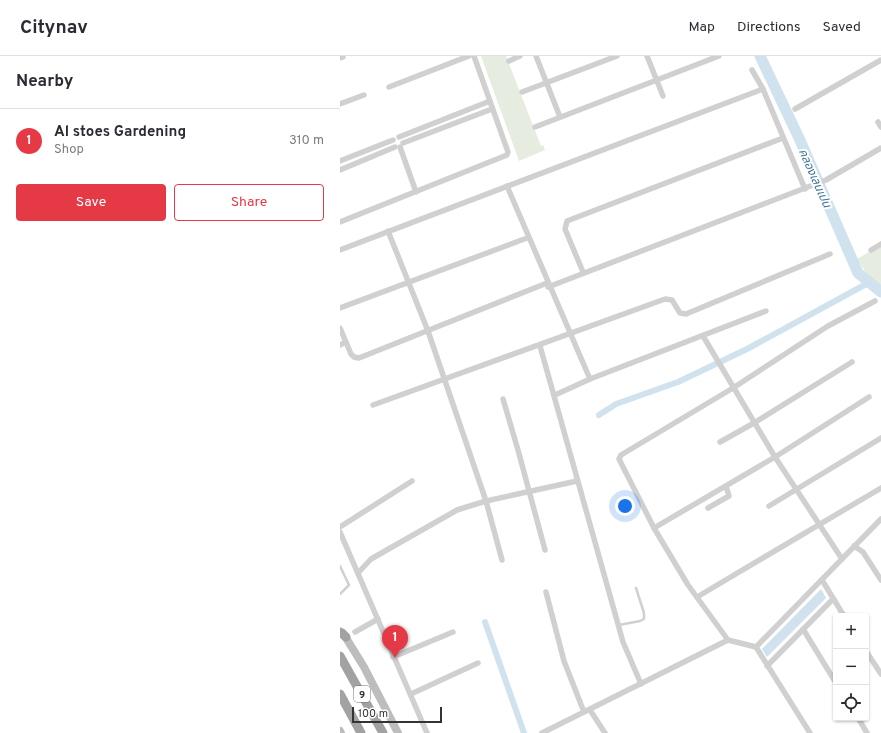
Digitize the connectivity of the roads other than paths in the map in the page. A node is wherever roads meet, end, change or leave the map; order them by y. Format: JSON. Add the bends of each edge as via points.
{"nodes":[{"id":1,"x":469,"y":56,"type":"edge"},
{"id":2,"x":474,"y":56,"type":"edge"},
{"id":3,"x":520,"y":56,"type":"edge"},
{"id":4,"x":536,"y":56,"type":"edge"},
{"id":5,"x":618,"y":56,"type":"edge"},
{"id":6,"x":647,"y":56,"type":"edge"},
{"id":7,"x":719,"y":56,"type":"edge"},
{"id":8,"x":881,"y":60,"type":"edge"},
{"id":9,"x":509,"y":61,"type":"dead end"},
{"id":10,"x":752,"y":70,"type":"dead end"},
{"id":11,"x":656,"y":80,"type":"junction"},
{"id":12,"x":547,"y":83,"type":"junction"},
{"id":13,"x":389,"y":87,"type":"dead end"},
{"id":14,"x":763,"y":89,"type":"junction"},
{"id":15,"x":522,"y":92,"type":"dead end"},
{"id":16,"x":364,"y":95,"type":"dead end"},
{"id":17,"x":664,"y":96,"type":"dead end"},
{"id":18,"x":490,"y":101,"type":"junction"},
{"id":19,"x":340,"y":104,"type":"edge"},
{"id":20,"x":492,"y":109,"type":"junction"},
{"id":21,"x":795,"y":109,"type":"dead end"},
{"id":22,"x":560,"y":118,"type":"junction"},
{"id":23,"x":535,"y":127,"type":"dead end"},
{"id":24,"x":783,"y":138,"type":"junction"},
{"id":25,"x":396,"y":139,"type":"junction"},
{"id":26,"x":399,"y":146,"type":"junction"},
{"id":27,"x":881,"y":148,"type":"edge"},
{"id":28,"x":340,"y":161,"type":"edge"},
{"id":29,"x":340,"y":170,"type":"edge"},
{"id":30,"x":507,"y":186,"type":"junction"},
{"id":31,"x":808,"y":188,"type":"junction"},
{"id":32,"x":416,"y":192,"type":"junction"},
{"id":33,"x":340,"y":222,"type":"edge"},
{"id":34,"x":388,"y":231,"type":"junction"},
{"id":35,"x":527,"y":238,"type":"junction"},
{"id":36,"x":881,"y":244,"type":"edge"},
{"id":37,"x":340,"y":250,"type":"edge"},
{"id":38,"x":871,"y":250,"type":"dead end"},
{"id":39,"x":830,"y":254,"type":"dead end"},
{"id":40,"x":582,"y":272,"type":"junction"},
{"id":41,"x":408,"y":283,"type":"junction"},
{"id":42,"x":548,"y":285,"type":"junction"},
{"id":43,"x":875,"y":301,"type":"dead end"},
{"id":44,"x":340,"y":308,"type":"edge"},
{"id":45,"x":766,"y":311,"type":"dead end"},
{"id":46,"x":340,"y":328,"type":"edge"},
{"id":47,"x":428,"y":331,"type":"junction"},
{"id":48,"x":569,"y":334,"type":"junction"},
{"id":49,"x":703,"y":336,"type":"junction"},
{"id":50,"x":346,"y":342,"type":"junction"},
{"id":51,"x":340,"y":345,"type":"edge"},
{"id":52,"x":540,"y":346,"type":"junction"},
{"id":53,"x":852,"y":362,"type":"dead end"},
{"id":54,"x":444,"y":379,"type":"junction"},
{"id":55,"x":590,"y":379,"type":"junction"},
{"id":56,"x":733,"y":388,"type":"junction"},
{"id":57,"x":555,"y":395,"type":"junction"},
{"id":58,"x":869,"y":397,"type":"dead end"},
{"id":59,"x":503,"y":399,"type":"dead end"},
{"id":60,"x":374,"y":405,"type":"dead end"},
{"id":61,"x":754,"y":423,"type":"junction"},
{"id":62,"x":881,"y":438,"type":"edge"},
{"id":63,"x":720,"y":442,"type":"dead end"},
{"id":64,"x":775,"y":457,"type":"junction"},
{"id":65,"x":412,"y":481,"type":"dead end"},
{"id":66,"x":577,"y":481,"type":"junction"},
{"id":67,"x":726,"y":486,"type":"junction"},
{"id":68,"x":881,"y":488,"type":"edge"},
{"id":69,"x":797,"y":490,"type":"junction"},
{"id":70,"x":530,"y":491,"type":"junction"},
{"id":71,"x":486,"y":501,"type":"junction"},
{"id":72,"x":769,"y":506,"type":"dead end"},
{"id":73,"x":708,"y":508,"type":"dead end"},
{"id":74,"x":881,"y":519,"type":"edge"},
{"id":75,"x":819,"y":525,"type":"junction"},
{"id":76,"x":340,"y":527,"type":"edge"},
{"id":77,"x":654,"y":528,"type":"junction"},
{"id":78,"x":340,"y":532,"type":"edge"},
{"id":79,"x":854,"y":546,"type":"junction"},
{"id":80,"x":545,"y":550,"type":"dead end"},
{"id":81,"x":842,"y":559,"type":"junction"},
{"id":82,"x":502,"y":560,"type":"dead end"},
{"id":83,"x":340,"y":566,"type":"edge"},
{"id":84,"x":358,"y":573,"type":"junction"},
{"id":85,"x":822,"y":580,"type":"junction"},
{"id":86,"x":881,"y":580,"type":"edge"},
{"id":87,"x":636,"y":588,"type":"dead end"},
{"id":88,"x":546,"y":592,"type":"dead end"},
{"id":89,"x":340,"y":594,"type":"edge"},
{"id":90,"x":697,"y":597,"type":"junction"},
{"id":91,"x":833,"y":599,"type":"junction"},
{"id":92,"x":842,"y":613,"type":"edge"},
{"id":93,"x":378,"y":619,"type":"junction"},
{"id":94,"x":618,"y":625,"type":"junction"},
{"id":95,"x":803,"y":629,"type":"junction"},
{"id":96,"x":355,"y":632,"type":"dead end"},
{"id":97,"x":453,"y":632,"type":"dead end"},
{"id":98,"x":342,"y":633,"type":"edge"},
{"id":99,"x":728,"y":640,"type":"junction"},
{"id":100,"x":756,"y":647,"type":"junction"},
{"id":101,"x":340,"y":656,"type":"edge"},
{"id":102,"x":869,"y":656,"type":"edge"},
{"id":103,"x":393,"y":657,"type":"junction"},
{"id":104,"x":478,"y":663,"type":"dead end"},
{"id":105,"x":767,"y":666,"type":"junction"},
{"id":106,"x":881,"y":674,"type":"edge"},
{"id":107,"x":833,"y":678,"type":"edge"},
{"id":108,"x":641,"y":684,"type":"junction"},
{"id":109,"x":340,"y":694,"type":"edge"},
{"id":110,"x":411,"y":694,"type":"junction"},
{"id":111,"x":590,"y":710,"type":"junction"},
{"id":112,"x":584,"y":712,"type":"junction"},
{"id":113,"x":860,"y":721,"type":"edge"},
{"id":114,"x":361,"y":733,"type":"edge"},
{"id":115,"x":383,"y":733,"type":"edge"},
{"id":116,"x":398,"y":733,"type":"edge"},
{"id":117,"x":427,"y":733,"type":"edge"},
{"id":118,"x":542,"y":733,"type":"edge"},
{"id":119,"x":605,"y":733,"type":"edge"},
{"id":120,"x":810,"y":733,"type":"edge"},
{"id":121,"x":867,"y":733,"type":"edge"}],
"edges":[{"from":1,"to":13,"type":"street"},
{"from":2,"to":18,"type":"street"},
{"from":3,"to":9,"type":"street"},
{"from":4,"to":12,"type":"street"},
{"from":5,"to":12,"type":"street"},
{"from":6,"to":11,"type":"street"},
{"from":7,"to":11,"type":"street"},
{"from":8,"to":21,"type":"street"},
{"from":10,"to":14,"type":"street"},
{"from":11,"to":17,"type":"street"},
{"from":11,"to":22,"type":"street"},
{"from":12,"to":15,"type":"street"},
{"from":12,"to":22,"type":"street"},
{"from":14,"to":24,"type":"street"},
{"from":14,"to":30,"type":"street"},
{"from":16,"to":19,"type":"street"},
{"from":18,"to":20,"type":"street"},
{"from":18,"to":25,"type":"street"},
{"from":20,"to":26,"type":"street"},
{"from":20,"to":32,"type":"street","via":[[507,155]]},
{"from":22,"to":23,"type":"street"},
{"from":24,"to":31,"type":"street"},
{"from":24,"to":40,"type":"street","via":[[567,221],[565,229]]},
{"from":25,"to":26,"type":"street","via":[[401,139]]},
{"from":25,"to":26,"type":"street","via":[[392,143]]},
{"from":25,"to":28,"type":"street"},
{"from":26,"to":29,"type":"street"},
{"from":26,"to":32,"type":"street"},
{"from":27,"to":31,"type":"street"},
{"from":30,"to":34,"type":"street"},
{"from":30,"to":35,"type":"street"},
{"from":31,"to":40,"type":"street"},
{"from":32,"to":33,"type":"street"},
{"from":34,"to":37,"type":"street"},
{"from":34,"to":41,"type":"street"},
{"from":35,"to":41,"type":"street"},
{"from":35,"to":42,"type":"street"},
{"from":36,"to":38,"type":"street"},
{"from":39,"to":48,"type":"street","via":[[686,314],[680,313],[669,299]]},
{"from":40,"to":42,"type":"street"},
{"from":41,"to":44,"type":"street"},
{"from":41,"to":47,"type":"street"},
{"from":42,"to":47,"type":"street"},
{"from":42,"to":48,"type":"street"},
{"from":43,"to":56,"type":"street","via":[[828,326]]},
{"from":45,"to":49,"type":"street"},
{"from":46,"to":50,"type":"street"},
{"from":47,"to":50,"type":"street","via":[[359,358],[354,358]]},
{"from":47,"to":54,"type":"street"},
{"from":48,"to":52,"type":"street"},
{"from":48,"to":55,"type":"street"},
{"from":49,"to":55,"type":"street"},
{"from":49,"to":56,"type":"street"},
{"from":50,"to":51,"type":"street"},
{"from":52,"to":54,"type":"street"},
{"from":52,"to":57,"type":"street"},
{"from":53,"to":61,"type":"street"},
{"from":54,"to":60,"type":"street"},
{"from":54,"to":71,"type":"street"},
{"from":55,"to":57,"type":"street"},
{"from":56,"to":61,"type":"street"},
{"from":56,"to":77,"type":"street","via":[[621,455],[620,464]]},
{"from":57,"to":66,"type":"street"},
{"from":58,"to":64,"type":"street"},
{"from":59,"to":70,"type":"street"},
{"from":61,"to":63,"type":"street"},
{"from":61,"to":64,"type":"street"},
{"from":62,"to":69,"type":"street"},
{"from":64,"to":67,"type":"street"},
{"from":64,"to":69,"type":"street"},
{"from":65,"to":76,"type":"street"},
{"from":66,"to":70,"type":"street"},
{"from":66,"to":94,"type":"street"},
{"from":67,"to":73,"type":"street","via":[[729,496]]},
{"from":67,"to":77,"type":"street"},
{"from":68,"to":75,"type":"street"},
{"from":69,"to":72,"type":"street"},
{"from":69,"to":75,"type":"street"},
{"from":70,"to":71,"type":"street"},
{"from":70,"to":80,"type":"street"},
{"from":71,"to":82,"type":"street"},
{"from":71,"to":84,"type":"street","via":[[457,510],[371,559]]},
{"from":74,"to":79,"type":"street"},
{"from":75,"to":81,"type":"street"},
{"from":75,"to":90,"type":"street"},
{"from":77,"to":90,"type":"street"},
{"from":78,"to":84,"type":"street"},
{"from":79,"to":81,"type":"street"},
{"from":79,"to":86,"type":"street","via":[[863,552]]},
{"from":81,"to":85,"type":"street"},
{"from":83,"to":89,"type":"lane","via":[[349,585]]},
{"from":84,"to":93,"type":"street"},
{"from":85,"to":91,"type":"street"},
{"from":85,"to":100,"type":"street"},
{"from":87,"to":94,"type":"lane","via":[[644,619]]},
{"from":88,"to":112,"type":"street","via":[[564,661]]},
{"from":90,"to":99,"type":"street"},
{"from":91,"to":92,"type":"street"},
{"from":91,"to":95,"type":"street"},
{"from":93,"to":96,"type":"street"},
{"from":93,"to":103,"type":"street"},
{"from":94,"to":108,"type":"street"},
{"from":95,"to":105,"type":"street"},
{"from":95,"to":107,"type":"street"},
{"from":97,"to":103,"type":"street"},
{"from":98,"to":116,"type":"main road"},
{"from":99,"to":100,"type":"street"},
{"from":99,"to":108,"type":"street"},
{"from":100,"to":105,"type":"street"},
{"from":101,"to":115,"type":"highway","number":"9"},
{"from":102,"to":106,"type":"street"},
{"from":103,"to":110,"type":"street"},
{"from":104,"to":110,"type":"street"},
{"from":105,"to":120,"type":"street"},
{"from":108,"to":111,"type":"street"},
{"from":109,"to":114,"type":"highway","number":"9"},
{"from":110,"to":117,"type":"street"},
{"from":111,"to":112,"type":"street"},
{"from":111,"to":119,"type":"street"},
{"from":112,"to":118,"type":"street"},
{"from":113,"to":121,"type":"street"}]}
